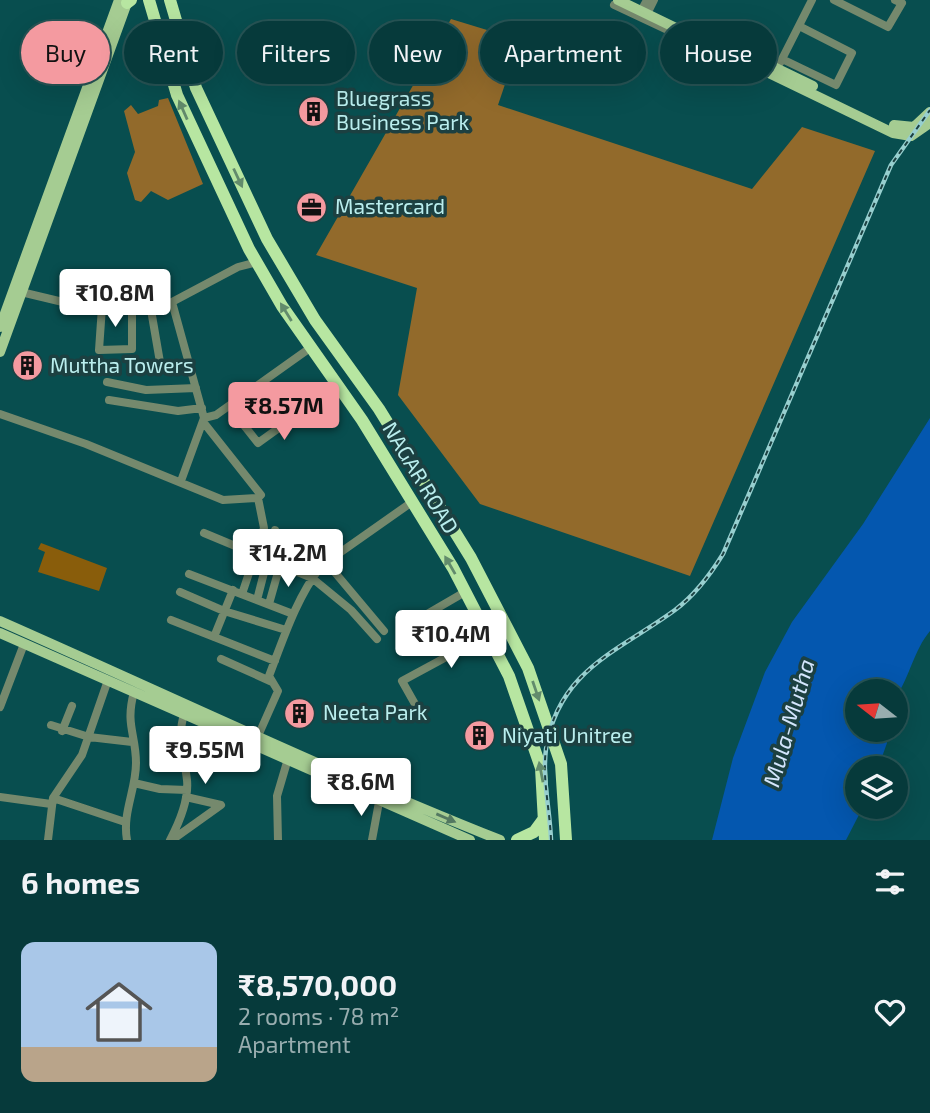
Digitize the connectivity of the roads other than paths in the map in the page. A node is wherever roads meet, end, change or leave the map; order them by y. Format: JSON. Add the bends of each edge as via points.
{"nodes":[{"id":1,"x":170,"y":0,"type":"edge"},
{"id":2,"x":812,"y":0,"type":"edge"},
{"id":3,"x":834,"y":0,"type":"edge"},
{"id":4,"x":895,"y":0,"type":"edge"},
{"id":5,"x":126,"y":1,"type":"edge"},
{"id":6,"x":148,"y":1,"type":"edge"},
{"id":7,"x":616,"y":2,"type":"edge"},
{"id":8,"x":848,"y":3,"type":"edge"},
{"id":9,"x":645,"y":5,"type":"edge"},
{"id":10,"x":658,"y":23,"type":"junction"},
{"id":11,"x":799,"y":26,"type":"junction"},
{"id":12,"x":778,"y":67,"type":"junction"},
{"id":13,"x":930,"y":112,"type":"edge"},
{"id":14,"x":930,"y":122,"type":"edge"},
{"id":15,"x":907,"y":132,"type":"junction"},
{"id":16,"x":257,"y":262,"type":"junction"},
{"id":17,"x":21,"y":292,"type":"junction"},
{"id":18,"x":172,"y":302,"type":"junction"},
{"id":19,"x":150,"y":304,"type":"junction"},
{"id":20,"x":132,"y":305,"type":"junction"},
{"id":21,"x":102,"y":307,"type":"junction"},
{"id":22,"x":0,"y":327,"type":"edge"},
{"id":23,"x":310,"y":348,"type":"junction"},
{"id":24,"x":0,"y":352,"type":"edge"},
{"id":25,"x":161,"y":368,"type":"dead end"},
{"id":26,"x":107,"y":382,"type":"dead end"},
{"id":27,"x":337,"y":386,"type":"junction"},
{"id":28,"x":196,"y":388,"type":"junction"},
{"id":29,"x":108,"y":400,"type":"dead end"},
{"id":30,"x":0,"y":414,"type":"edge"},
{"id":31,"x":203,"y":416,"type":"junction"},
{"id":32,"x":239,"y":419,"type":"dead end"},
{"id":33,"x":181,"y":481,"type":"junction"},
{"id":34,"x":258,"y":498,"type":"junction"},
{"id":35,"x":412,"y":502,"type":"junction"},
{"id":36,"x":275,"y":530,"type":"dead end"},
{"id":37,"x":204,"y":533,"type":"dead end"},
{"id":38,"x":257,"y":556,"type":"junction"},
{"id":39,"x":268,"y":560,"type":"junction"},
{"id":40,"x":327,"y":562,"type":"junction"},
{"id":41,"x":280,"y":565,"type":"junction"},
{"id":42,"x":189,"y":574,"type":"dead end"},
{"id":43,"x":312,"y":579,"type":"junction"},
{"id":44,"x":233,"y":590,"type":"junction"},
{"id":45,"x":180,"y":592,"type":"dead end"},
{"id":46,"x":465,"y":592,"type":"junction"},
{"id":47,"x":242,"y":594,"type":"junction"},
{"id":48,"x":257,"y":600,"type":"junction"},
{"id":49,"x":269,"y":604,"type":"junction"},
{"id":50,"x":224,"y":611,"type":"junction"},
{"id":51,"x":293,"y":614,"type":"junction"},
{"id":52,"x":171,"y":621,"type":"dead end"},
{"id":53,"x":410,"y":624,"type":"dead end"},
{"id":54,"x":0,"y":627,"type":"edge"},
{"id":55,"x":286,"y":630,"type":"junction"},
{"id":56,"x":384,"y":631,"type":"dead end"},
{"id":57,"x":487,"y":635,"type":"junction"},
{"id":58,"x":214,"y":637,"type":"junction"},
{"id":59,"x":377,"y":639,"type":"dead end"},
{"id":60,"x":24,"y":644,"type":"junction"},
{"id":61,"x":221,"y":659,"type":"dead end"},
{"id":62,"x":275,"y":661,"type":"junction"},
{"id":63,"x":105,"y":675,"type":"junction"},
{"id":64,"x":270,"y":681,"type":"junction"},
{"id":65,"x":134,"y":692,"type":"junction"},
{"id":66,"x":415,"y":704,"type":"dead end"},
{"id":67,"x":72,"y":705,"type":"dead end"},
{"id":68,"x":0,"y":707,"type":"edge"},
{"id":69,"x":184,"y":713,"type":"junction"},
{"id":70,"x":51,"y":725,"type":"dead end"},
{"id":71,"x":62,"y":731,"type":"junction"},
{"id":72,"x":89,"y":737,"type":"junction"},
{"id":73,"x":256,"y":741,"type":"junction"},
{"id":74,"x":132,"y":742,"type":"junction"},
{"id":75,"x":287,"y":762,"type":"junction"},
{"id":76,"x":134,"y":783,"type":"junction"},
{"id":77,"x":186,"y":794,"type":"junction"},
{"id":78,"x":0,"y":797,"type":"edge"},
{"id":79,"x":52,"y":801,"type":"junction"},
{"id":80,"x":379,"y":802,"type":"junction"},
{"id":81,"x":546,"y":817,"type":"junction"},
{"id":82,"x":125,"y":822,"type":"junction"},
{"id":83,"x":457,"y":838,"type":"edge"},
{"id":84,"x":48,"y":840,"type":"edge"},
{"id":85,"x":127,"y":840,"type":"edge"},
{"id":86,"x":171,"y":840,"type":"edge"},
{"id":87,"x":278,"y":840,"type":"edge"},
{"id":88,"x":372,"y":840,"type":"edge"},
{"id":89,"x":470,"y":840,"type":"edge"},
{"id":90,"x":500,"y":840,"type":"edge"},
{"id":91,"x":517,"y":840,"type":"edge"},
{"id":92,"x":545,"y":840,"type":"edge"},
{"id":93,"x":566,"y":840,"type":"edge"}],
"edges":[{"from":1,"to":93,"type":"highway","name":"NAGAR ROAD","one_way":true,"via":[[201,101],[267,239],[471,558],[528,668],[561,764]]},
{"from":2,"to":11,"type":"street"},
{"from":3,"to":8,"type":"street"},
{"from":4,"to":8,"type":"street","via":[[902,3],[888,27]]},
{"from":5,"to":17,"type":"main road"},
{"from":5,"to":22,"type":"main road"},
{"from":16,"to":6,"type":"highway","name":"NAGAR ROAD","one_way":true,"via":[[180,102]]},
{"from":7,"to":9,"type":"main road"},
{"from":7,"to":10,"type":"street"},
{"from":9,"to":10,"type":"main road"},
{"from":9,"to":12,"type":"main road"},
{"from":10,"to":12,"type":"main road"},
{"from":11,"to":12,"type":"street"},
{"from":11,"to":12,"type":"street","via":[[852,53],[836,85]]},
{"from":12,"to":15,"type":"main road"},
{"from":13,"to":15,"type":"main road"},
{"from":14,"to":15,"type":"main road","via":[[917,134]]},
{"from":16,"to":18,"type":"street","via":[[238,267]]},
{"from":23,"to":16,"type":"highway","name":"NAGAR ROAD","one_way":true},
{"from":17,"to":21,"type":"street","via":[[82,307]]},
{"from":17,"to":24,"type":"main road"},
{"from":18,"to":19,"type":"street"},
{"from":18,"to":28,"type":"street"},
{"from":19,"to":20,"type":"street"},
{"from":19,"to":25,"type":"street"},
{"from":20,"to":21,"type":"street"},
{"from":20,"to":21,"type":"street","via":[[132,349],[99,350]]},
{"from":23,"to":27,"type":"highway","name":"NAGAR ROAD"},
{"from":23,"to":31,"type":"street","via":[[216,415]]},
{"from":26,"to":28,"type":"street","via":[[146,390]]},
{"from":27,"to":32,"type":"street","via":[[258,443]]},
{"from":27,"to":35,"type":"highway","name":"NAGAR ROAD"},
{"from":28,"to":31,"type":"street"},
{"from":29,"to":31,"type":"street"},
{"from":30,"to":33,"type":"street"},
{"from":31,"to":33,"type":"street"},
{"from":31,"to":34,"type":"street","via":[[259,492]]},
{"from":33,"to":34,"type":"street","via":[[223,500]]},
{"from":34,"to":38,"type":"street","via":[[264,528]]},
{"from":35,"to":40,"type":"street"},
{"from":46,"to":35,"type":"highway","name":"NAGAR ROAD","one_way":true},
{"from":36,"to":39,"type":"street"},
{"from":37,"to":38,"type":"street"},
{"from":38,"to":39,"type":"street"},
{"from":38,"to":47,"type":"street"},
{"from":39,"to":41,"type":"street"},
{"from":39,"to":48,"type":"street"},
{"from":40,"to":43,"type":"street"},
{"from":40,"to":56,"type":"street"},
{"from":41,"to":43,"type":"street"},
{"from":41,"to":49,"type":"street"},
{"from":42,"to":44,"type":"street"},
{"from":43,"to":51,"type":"street"},
{"from":43,"to":59,"type":"street","via":[[351,610]]},
{"from":44,"to":47,"type":"street"},
{"from":44,"to":50,"type":"street"},
{"from":45,"to":50,"type":"street"},
{"from":46,"to":53,"type":"street"},
{"from":46,"to":57,"type":"highway","name":"NAGAR ROAD"},
{"from":47,"to":48,"type":"street"},
{"from":48,"to":49,"type":"street"},
{"from":49,"to":51,"type":"street"},
{"from":50,"to":55,"type":"street"},
{"from":50,"to":58,"type":"street"},
{"from":51,"to":55,"type":"street"},
{"from":52,"to":58,"type":"street"},
{"from":54,"to":60,"type":"main road"},
{"from":54,"to":63,"type":"main road"},
{"from":54,"to":73,"type":"main road"},
{"from":55,"to":62,"type":"street"},
{"from":57,"to":66,"type":"street","via":[[402,681]]},
{"from":81,"to":57,"type":"highway","name":"NAGAR ROAD","one_way":true,"via":[[541,768],[509,676]]},
{"from":58,"to":62,"type":"street"},
{"from":60,"to":63,"type":"main road"},
{"from":60,"to":68,"type":"street"},
{"from":61,"to":64,"type":"street"},
{"from":62,"to":64,"type":"street"},
{"from":63,"to":65,"type":"main road"},
{"from":63,"to":72,"type":"street"},
{"from":63,"to":73,"type":"main road"},
{"from":64,"to":73,"type":"street","via":[[278,691]]},
{"from":65,"to":69,"type":"main road"},
{"from":65,"to":74,"type":"street","via":[[129,721]]},
{"from":67,"to":71,"type":"street"},
{"from":69,"to":73,"type":"main road"},
{"from":69,"to":77,"type":"street","via":[[180,745]]},
{"from":70,"to":71,"type":"street"},
{"from":71,"to":72,"type":"street"},
{"from":72,"to":74,"type":"street"},
{"from":72,"to":79,"type":"street","via":[[77,766]]},
{"from":73,"to":75,"type":"main road"},
{"from":73,"to":90,"type":"main road","one_way":true},
{"from":74,"to":76,"type":"street"},
{"from":75,"to":80,"type":"main road"},
{"from":75,"to":87,"type":"street","via":[[277,796]]},
{"from":76,"to":77,"type":"street"},
{"from":76,"to":82,"type":"street"},
{"from":77,"to":86,"type":"street"},
{"from":77,"to":86,"type":"street","via":[[222,805]]},
{"from":78,"to":79,"type":"street"},
{"from":79,"to":82,"type":"street"},
{"from":79,"to":84,"type":"street"},
{"from":80,"to":83,"type":"main road"},
{"from":80,"to":88,"type":"street"},
{"from":81,"to":91,"type":"highway","via":[[534,832]]},
{"from":81,"to":92,"type":"highway","name":"NAGAR ROAD"},
{"from":82,"to":85,"type":"street"},
{"from":83,"to":89,"type":"main road"}]}
